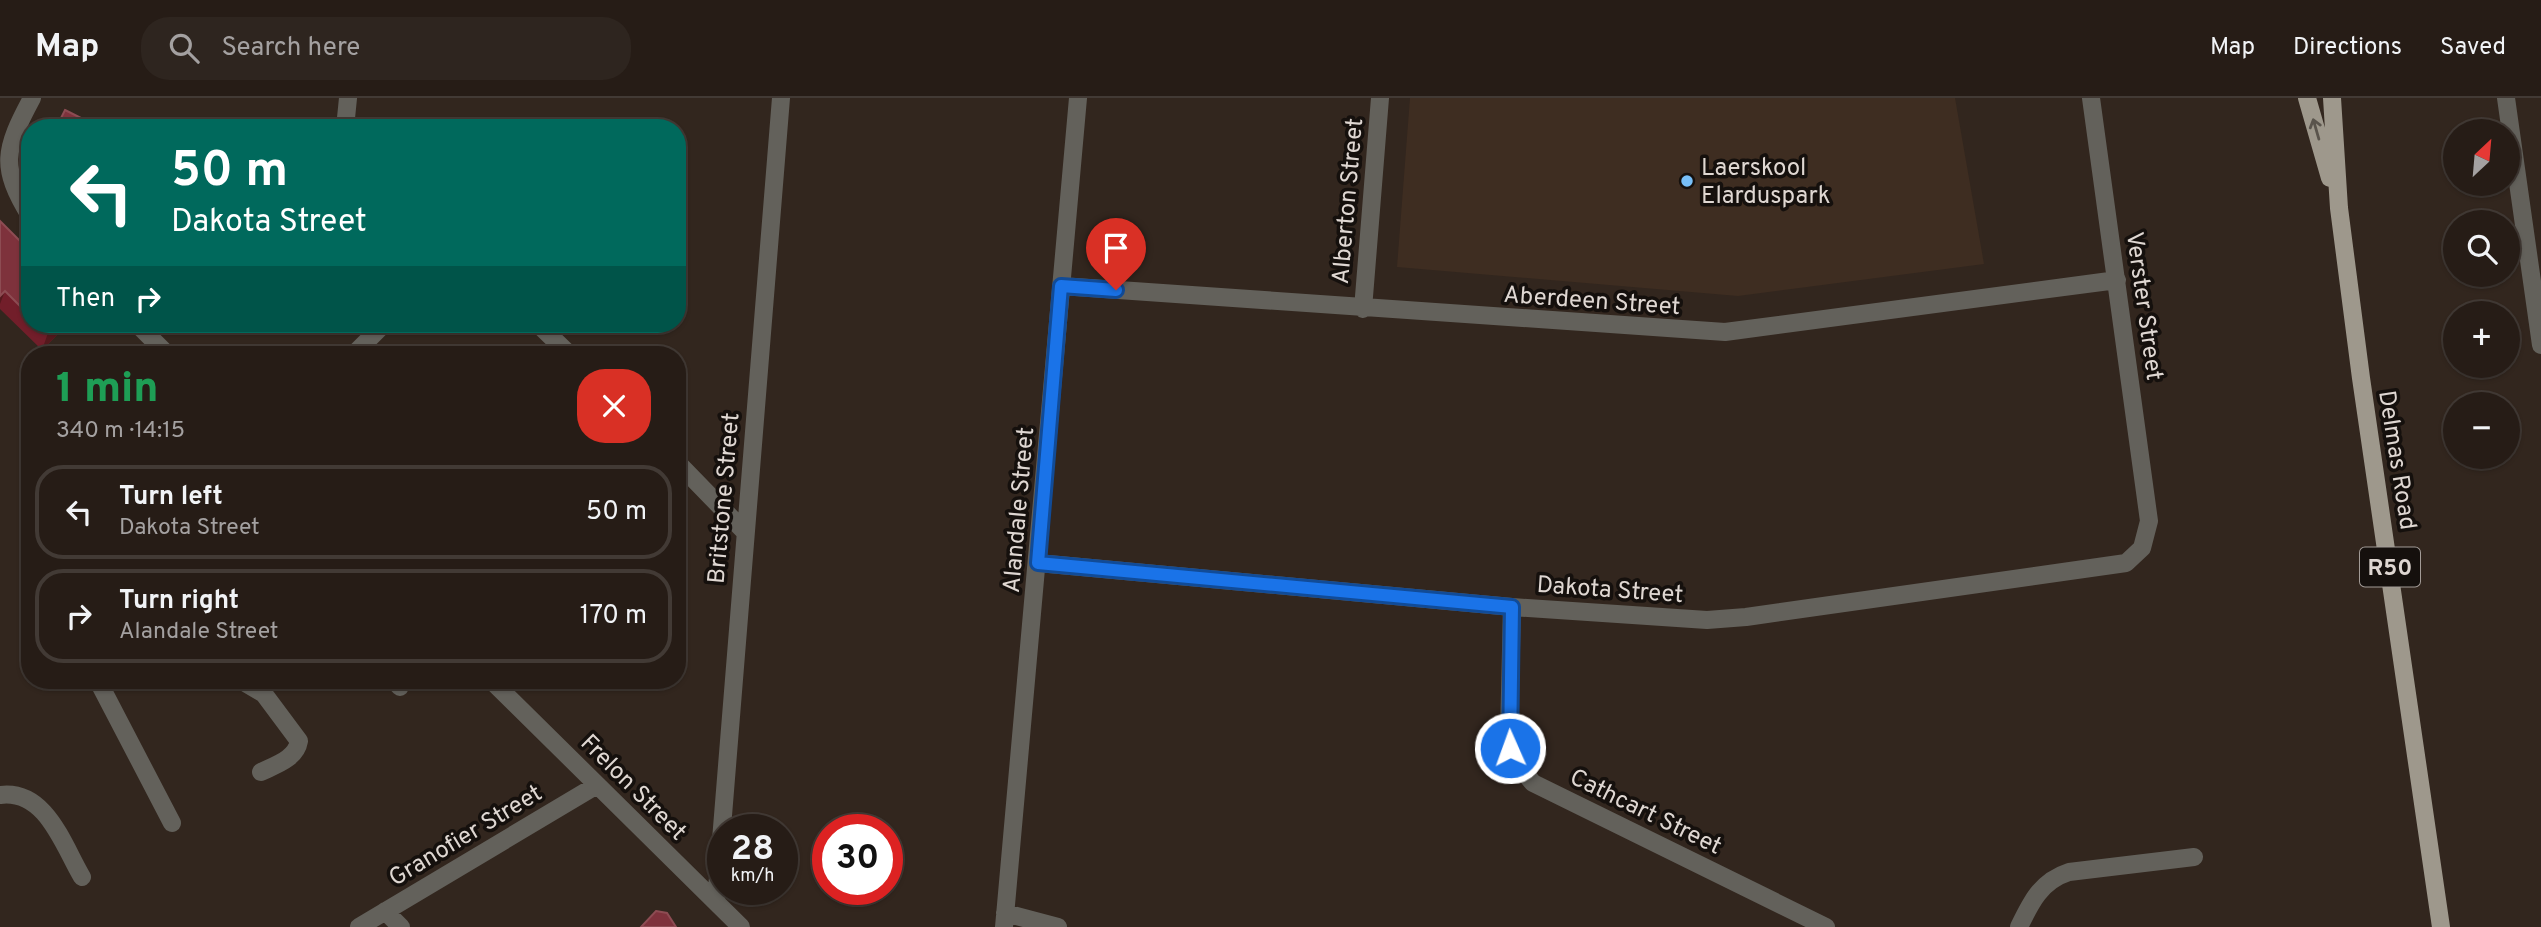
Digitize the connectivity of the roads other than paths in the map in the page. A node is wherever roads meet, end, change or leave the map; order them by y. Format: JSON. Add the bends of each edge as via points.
{"nodes":[{"id":1,"x":32,"y":98,"type":"edge"},
{"id":2,"x":348,"y":98,"type":"edge"},
{"id":3,"x":781,"y":98,"type":"edge"},
{"id":4,"x":1078,"y":98,"type":"edge"},
{"id":5,"x":1380,"y":98,"type":"edge"},
{"id":6,"x":2091,"y":98,"type":"edge"},
{"id":7,"x":2307,"y":98,"type":"edge"},
{"id":8,"x":2332,"y":98,"type":"edge"},
{"id":9,"x":2506,"y":98,"type":"edge"},
{"id":10,"x":346,"y":119,"type":"edge"},
{"id":11,"x":21,"y":207,"type":"edge"},
{"id":12,"x":2339,"y":208,"type":"junction"},
{"id":13,"x":2117,"y":280,"type":"junction"},
{"id":14,"x":1061,"y":286,"type":"junction"},
{"id":15,"x":1363,"y":309,"type":"junction"},
{"id":16,"x":146,"y":333,"type":"edge"},
{"id":17,"x":375,"y":333,"type":"edge"},
{"id":18,"x":547,"y":333,"type":"edge"},
{"id":19,"x":2541,"y":345,"type":"edge"},
{"id":20,"x":159,"y":346,"type":"edge"},
{"id":21,"x":362,"y":346,"type":"edge"},
{"id":22,"x":561,"y":346,"type":"edge"},
{"id":23,"x":686,"y":471,"type":"edge"},
{"id":24,"x":2149,"y":521,"type":"joint"},
{"id":25,"x":745,"y":532,"type":"junction"},
{"id":26,"x":1038,"y":563,"type":"junction"},
{"id":27,"x":1512,"y":607,"type":"junction"},
{"id":28,"x":102,"y":689,"type":"edge"},
{"id":29,"x":256,"y":689,"type":"edge"},
{"id":30,"x":500,"y":689,"type":"edge"},
{"id":31,"x":261,"y":772,"type":"dead end"},
{"id":32,"x":597,"y":785,"type":"junction"},
{"id":33,"x":0,"y":795,"type":"edge"},
{"id":34,"x":723,"y":814,"type":"edge"},
{"id":35,"x":172,"y":823,"type":"dead end"},
{"id":36,"x":2194,"y":857,"type":"dead end"},
{"id":37,"x":82,"y":877,"type":"dead end"},
{"id":38,"x":707,"y":893,"type":"edge"},
{"id":39,"x":719,"y":905,"type":"edge"},
{"id":40,"x":386,"y":911,"type":"junction"},
{"id":41,"x":1004,"y":920,"type":"edge"},
{"id":42,"x":359,"y":927,"type":"edge"},
{"id":43,"x":401,"y":927,"type":"edge"},
{"id":44,"x":741,"y":927,"type":"edge"},
{"id":45,"x":1058,"y":927,"type":"edge"},
{"id":46,"x":1826,"y":927,"type":"edge"},
{"id":47,"x":2019,"y":927,"type":"edge"},
{"id":48,"x":2441,"y":927,"type":"edge"}],
"edges":[{"from":1,"to":11,"type":"street","via":[[7,144],[0,171],[2,182]]},
{"from":2,"to":10,"type":"street"},
{"from":3,"to":25,"type":"street","name":"Britstone Street"},
{"from":4,"to":14,"type":"street","name":"Alandale Street"},
{"from":5,"to":15,"type":"street","name":"Alberton Street"},
{"from":6,"to":13,"type":"street","name":"Verster Street"},
{"from":12,"to":7,"type":"main road","name":"Delmas Road","number":"R50","one_way":true},
{"from":8,"to":12,"type":"main road","name":"Delmas Road","number":"R50"},
{"from":9,"to":19,"type":"street"},
{"from":12,"to":48,"type":"main road","name":"Delmas Road","number":"R50"},
{"from":13,"to":15,"type":"street","name":"Aberdeen Street","via":[[1725,332]]},
{"from":13,"to":24,"type":"street","name":"Verster Street"},
{"from":14,"to":15,"type":"street","name":"Aberdeen Street"},
{"from":14,"to":26,"type":"street","name":"Alandale Street"},
{"from":16,"to":20,"type":"street"},
{"from":17,"to":21,"type":"street"},
{"from":18,"to":22,"type":"street"},
{"from":23,"to":25,"type":"street"},
{"from":24,"to":27,"type":"street","name":"Dakota Street","via":[[2142,548],[2114,567],[1760,616],[1707,620]]},
{"from":25,"to":34,"type":"street","name":"Britstone Street"},
{"from":26,"to":27,"type":"street","name":"Dakota Street"},
{"from":26,"to":41,"type":"street","name":"Alandale Street"},
{"from":27,"to":46,"type":"street","name":"Cathcart Street","via":[[1509,735],[1514,760],[1533,783]]},
{"from":28,"to":35,"type":"street"},
{"from":29,"to":31,"type":"street","via":[[299,741],[287,759]]},
{"from":30,"to":32,"type":"street","name":"Frelon Street"},
{"from":32,"to":38,"type":"street","name":"Frelon Street"},
{"from":32,"to":40,"type":"street","name":"Granofier Street"},
{"from":33,"to":37,"type":"street","via":[[27,797],[41,807]]},
{"from":36,"to":47,"type":"street","via":[[2056,876],[2037,893]]},
{"from":39,"to":44,"type":"street","name":"Frelon Street"},
{"from":40,"to":42,"type":"street","name":"Granofier Street"},
{"from":40,"to":43,"type":"street"},
{"from":41,"to":45,"type":"street"}]}
